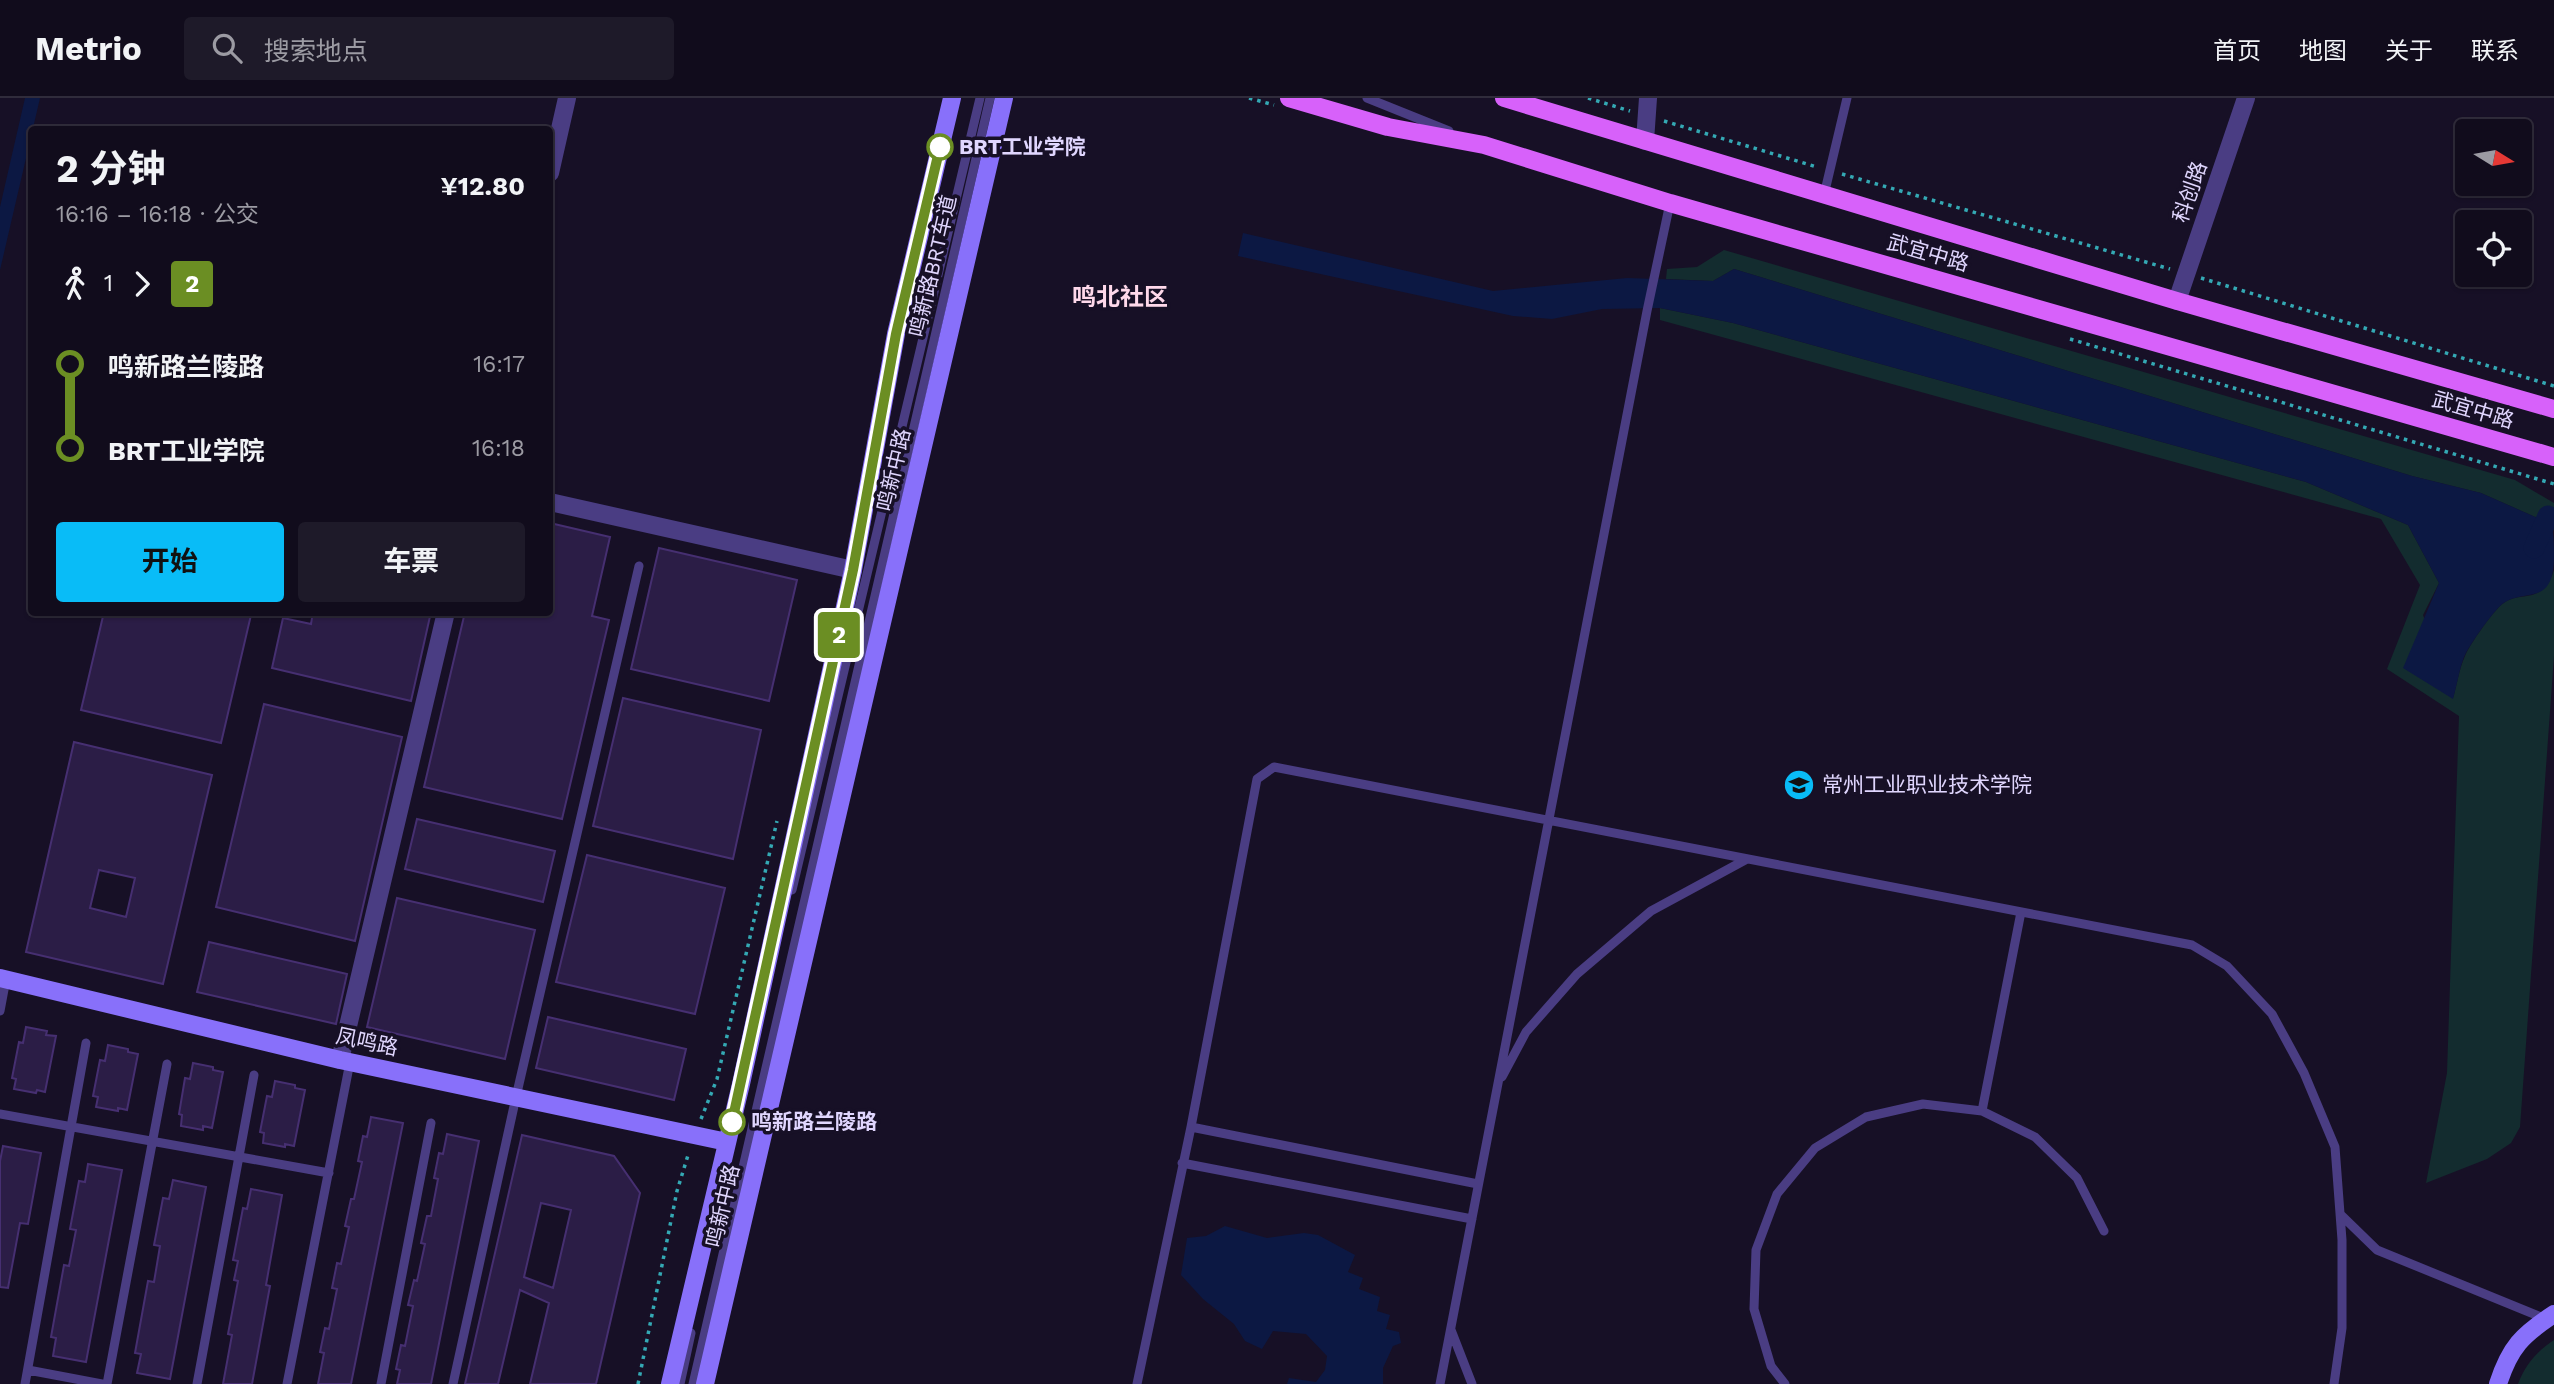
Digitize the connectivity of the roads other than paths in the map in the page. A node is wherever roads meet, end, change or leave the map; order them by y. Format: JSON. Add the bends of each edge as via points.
{"nodes":[{"id":1,"x":567,"y":98,"type":"edge"},
{"id":2,"x":952,"y":98,"type":"edge"},
{"id":3,"x":981,"y":98,"type":"edge"},
{"id":4,"x":990,"y":98,"type":"edge"},
{"id":5,"x":1004,"y":98,"type":"edge"},
{"id":6,"x":1289,"y":98,"type":"edge"},
{"id":7,"x":1367,"y":98,"type":"edge"},
{"id":8,"x":1504,"y":98,"type":"edge"},
{"id":9,"x":1847,"y":98,"type":"edge"},
{"id":10,"x":2246,"y":98,"type":"edge"},
{"id":11,"x":1647,"y":107,"type":"edge"},
{"id":12,"x":1645,"y":141,"type":"junction"},
{"id":13,"x":1484,"y":145,"type":"junction"},
{"id":14,"x":553,"y":160,"type":"edge"},
{"id":15,"x":1824,"y":195,"type":"junction"},
{"id":16,"x":1670,"y":203,"type":"junction"},
{"id":17,"x":2177,"y":300,"type":"junction"},
{"id":18,"x":2554,"y":409,"type":"edge"},
{"id":19,"x":2554,"y":457,"type":"edge"},
{"id":20,"x":553,"y":503,"type":"edge"},
{"id":21,"x":639,"y":566,"type":"dead end"},
{"id":22,"x":853,"y":570,"type":"junction"},
{"id":23,"x":445,"y":616,"type":"edge"},
{"id":24,"x":1549,"y":820,"type":"junction"},
{"id":25,"x":1747,"y":859,"type":"junction"},
{"id":26,"x":2021,"y":912,"type":"junction"},
{"id":27,"x":3,"y":978,"type":"edge"},
{"id":28,"x":0,"y":1011,"type":"edge"},
{"id":29,"x":86,"y":1043,"type":"dead end"},
{"id":30,"x":345,"y":1061,"type":"junction"},
{"id":31,"x":167,"y":1063,"type":"dead end"},
{"id":32,"x":254,"y":1076,"type":"dead end"},
{"id":33,"x":1498,"y":1085,"type":"junction"},
{"id":34,"x":516,"y":1097,"type":"junction"},
{"id":35,"x":1982,"y":1111,"type":"junction"},
{"id":36,"x":0,"y":1114,"type":"edge"},
{"id":37,"x":431,"y":1123,"type":"dead end"},
{"id":38,"x":71,"y":1127,"type":"junction"},
{"id":39,"x":1191,"y":1127,"type":"junction"},
{"id":40,"x":153,"y":1142,"type":"junction"},
{"id":41,"x":727,"y":1142,"type":"junction"},
{"id":42,"x":238,"y":1157,"type":"junction"},
{"id":43,"x":1182,"y":1163,"type":"junction"},
{"id":44,"x":328,"y":1174,"type":"junction"},
{"id":45,"x":1478,"y":1184,"type":"junction"},
{"id":46,"x":2340,"y":1214,"type":"junction"},
{"id":47,"x":1472,"y":1220,"type":"junction"},
{"id":48,"x":2104,"y":1231,"type":"dead end"},
{"id":49,"x":2554,"y":1300,"type":"edge"},
{"id":50,"x":2550,"y":1317,"type":"edge"},
{"id":51,"x":1450,"y":1329,"type":"junction"},
{"id":52,"x":28,"y":1370,"type":"junction"},
{"id":53,"x":25,"y":1384,"type":"edge"},
{"id":54,"x":102,"y":1384,"type":"edge"},
{"id":55,"x":107,"y":1384,"type":"edge"},
{"id":56,"x":197,"y":1384,"type":"edge"},
{"id":57,"x":287,"y":1384,"type":"edge"},
{"id":58,"x":381,"y":1384,"type":"edge"},
{"id":59,"x":453,"y":1384,"type":"edge"},
{"id":60,"x":670,"y":1384,"type":"edge"},
{"id":61,"x":680,"y":1384,"type":"edge"},
{"id":62,"x":693,"y":1384,"type":"edge"},
{"id":63,"x":705,"y":1384,"type":"edge"},
{"id":64,"x":1137,"y":1384,"type":"edge"},
{"id":65,"x":1440,"y":1384,"type":"edge"},
{"id":66,"x":1472,"y":1384,"type":"edge"},
{"id":67,"x":1784,"y":1384,"type":"edge"},
{"id":68,"x":2334,"y":1384,"type":"edge"},
{"id":69,"x":2498,"y":1384,"type":"edge"}],
"edges":[{"from":1,"to":14,"type":"street"},
{"from":2,"to":22,"type":"main road","name":"鸣新中路","via":[[896,334]]},
{"from":3,"to":61,"type":"lane","name":"鸣新路BRT车道","via":[[762,1018]]},
{"from":4,"to":62,"type":"lane","name":"鸣新路BRT车道"},
{"from":5,"to":63,"type":"main road","name":"鸣新中路"},
{"from":6,"to":13,"type":"main road","name":"武宜中路","via":[[1388,127]]},
{"from":7,"to":13,"type":"lane"},
{"from":8,"to":12,"type":"main road","name":"武宜中路"},
{"from":9,"to":15,"type":"lane"},
{"from":10,"to":17,"type":"street","name":"科创路"},
{"from":11,"to":12,"type":"street"},
{"from":12,"to":15,"type":"main road","name":"武宜中路"},
{"from":13,"to":16,"type":"main road","name":"武宜中路"},
{"from":15,"to":17,"type":"main road","name":"武宜中路"},
{"from":16,"to":19,"type":"main road","name":"武宜中路"},
{"from":16,"to":24,"type":"lane"},
{"from":17,"to":18,"type":"main road","name":"武宜中路"},
{"from":20,"to":22,"type":"street"},
{"from":21,"to":34,"type":"lane"},
{"from":22,"to":41,"type":"main road","name":"鸣新中路"},
{"from":23,"to":30,"type":"street"},
{"from":24,"to":25,"type":"lane"},
{"from":24,"to":33,"type":"lane"},
{"from":24,"to":39,"type":"lane","via":[[1274,767],[1257,779]]},
{"from":25,"to":26,"type":"lane"},
{"from":25,"to":33,"type":"lane","via":[[1651,911],[1577,974],[1526,1032]]},
{"from":26,"to":35,"type":"lane"},
{"from":26,"to":46,"type":"lane","via":[[2192,945],[2227,966],[2272,1014],[2304,1073],[2335,1147]]},
{"from":27,"to":28,"type":"lane"},
{"from":27,"to":30,"type":"main road","name":"凤鸣路"},
{"from":29,"to":38,"type":"lane"},
{"from":30,"to":34,"type":"main road","name":"凤鸣路"},
{"from":30,"to":44,"type":"lane"},
{"from":31,"to":40,"type":"lane"},
{"from":32,"to":42,"type":"lane"},
{"from":33,"to":45,"type":"lane"},
{"from":34,"to":41,"type":"main road","name":"凤鸣路"},
{"from":34,"to":59,"type":"lane"},
{"from":35,"to":48,"type":"lane","via":[[2035,1137],[2052,1153],[2077,1178]]},
{"from":35,"to":67,"type":"lane","via":[[1923,1104],[1866,1117],[1815,1148],[1777,1194],[1756,1250],[1754,1309],[1771,1366]]},
{"from":36,"to":38,"type":"lane"},
{"from":37,"to":58,"type":"lane"},
{"from":38,"to":40,"type":"lane"},
{"from":38,"to":52,"type":"lane"},
{"from":39,"to":43,"type":"lane"},
{"from":39,"to":45,"type":"lane"},
{"from":40,"to":42,"type":"lane"},
{"from":40,"to":55,"type":"lane"},
{"from":41,"to":60,"type":"main road","name":"鸣新中路"},
{"from":42,"to":44,"type":"lane"},
{"from":42,"to":56,"type":"lane"},
{"from":43,"to":47,"type":"lane"},
{"from":43,"to":64,"type":"lane"},
{"from":44,"to":57,"type":"lane"},
{"from":45,"to":47,"type":"lane"},
{"from":46,"to":50,"type":"lane","via":[[2376,1250]]},
{"from":46,"to":68,"type":"lane","via":[[2342,1328]]},
{"from":47,"to":51,"type":"lane"},
{"from":49,"to":50,"type":"main road"},
{"from":50,"to":69,"type":"main road","via":[[2529,1330],[2506,1360]]},
{"from":51,"to":65,"type":"lane"},
{"from":51,"to":66,"type":"lane"},
{"from":52,"to":53,"type":"lane"},
{"from":52,"to":54,"type":"lane"}]}
